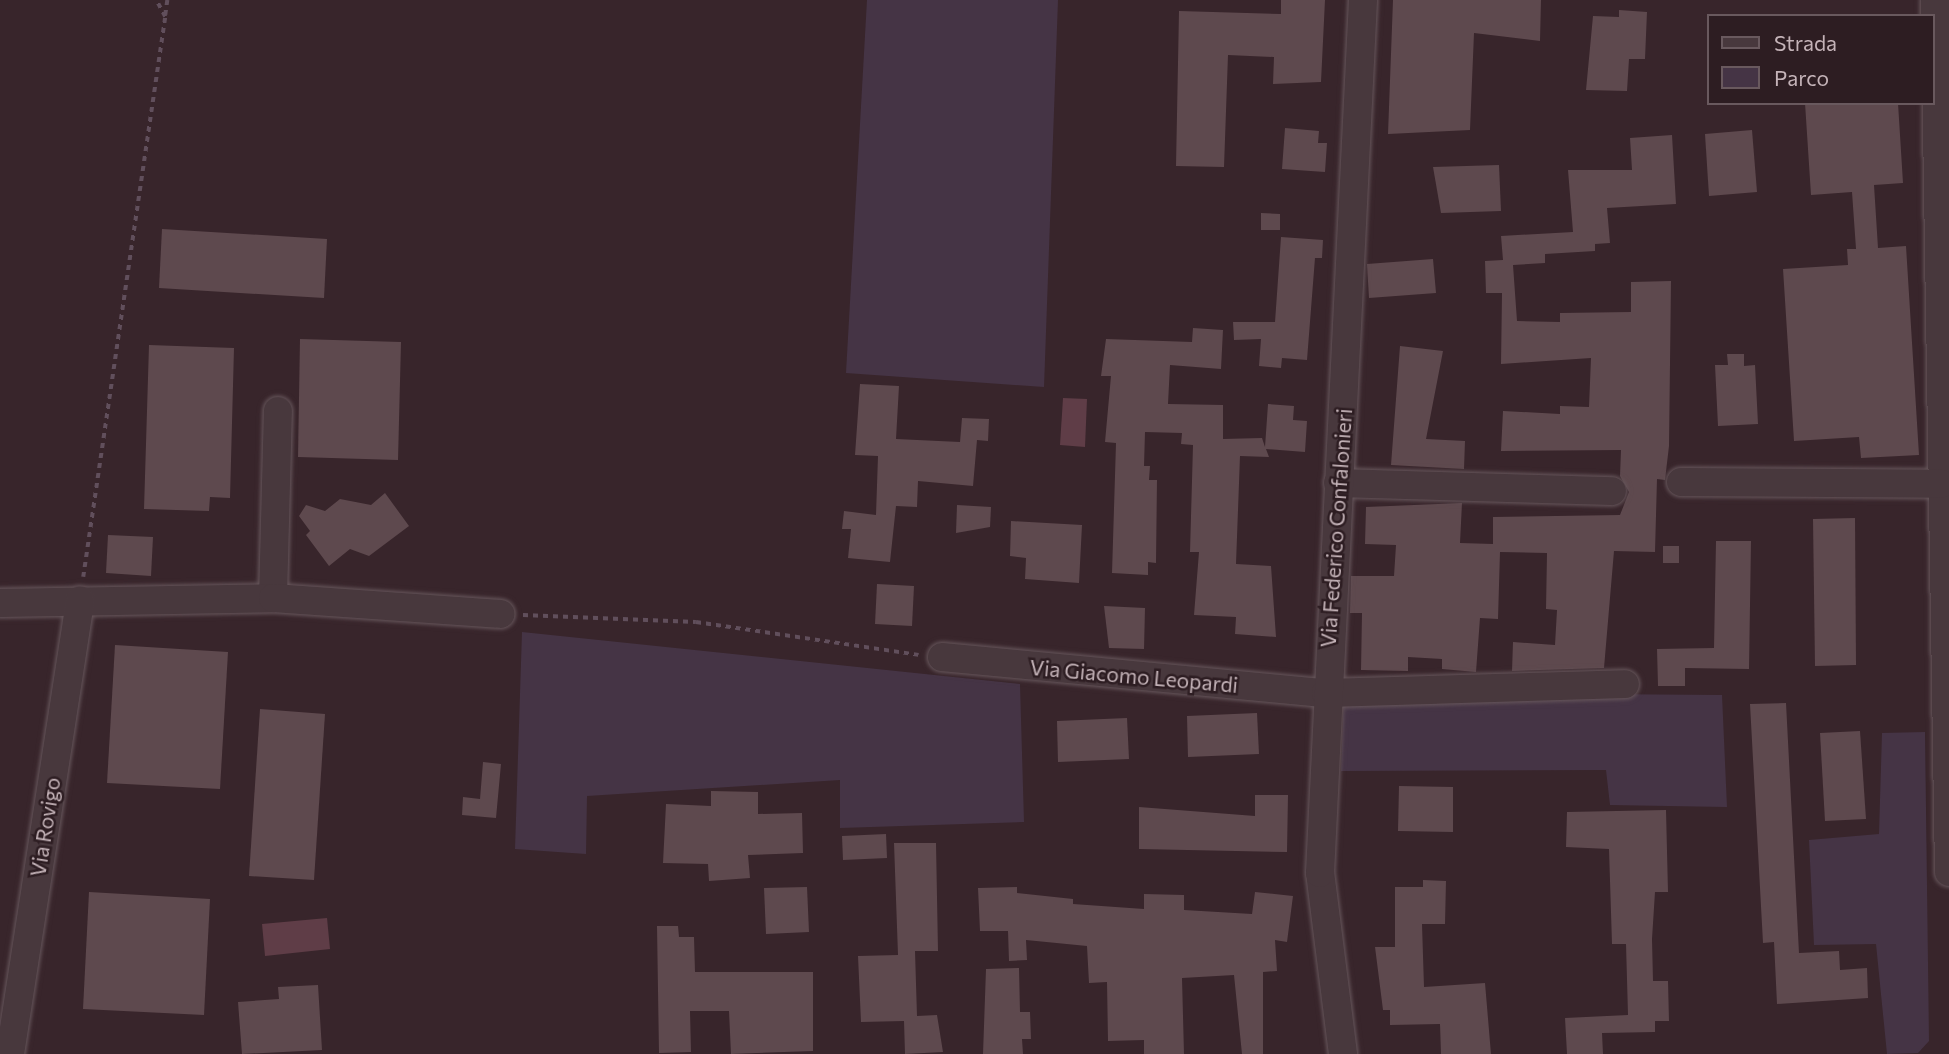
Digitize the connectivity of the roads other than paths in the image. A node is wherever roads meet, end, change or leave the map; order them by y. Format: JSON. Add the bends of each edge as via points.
{"nodes":[{"id":1,"x":1363,"y":0,"type":"edge"},
{"id":2,"x":1935,"y":0,"type":"edge"},
{"id":3,"x":1942,"y":67,"type":"edge"},
{"id":4,"x":1943,"y":216,"type":"edge"},
{"id":5,"x":278,"y":411,"type":"dead end"},
{"id":6,"x":1681,"y":482,"type":"dead end"},
{"id":7,"x":1338,"y":483,"type":"junction"},
{"id":8,"x":1941,"y":484,"type":"junction"},
{"id":9,"x":1612,"y":491,"type":"dead end"},
{"id":10,"x":273,"y":598,"type":"junction"},
{"id":11,"x":80,"y":600,"type":"junction"},
{"id":12,"x":0,"y":603,"type":"edge"},
{"id":13,"x":500,"y":614,"type":"road end"},
{"id":14,"x":942,"y":657,"type":"road end"},
{"id":15,"x":1625,"y":684,"type":"dead end"},
{"id":16,"x":1326,"y":693,"type":"junction"},
{"id":17,"x":1949,"y":872,"type":"edge"},
{"id":18,"x":10,"y":1054,"type":"edge"},
{"id":19,"x":1343,"y":1054,"type":"edge"}],
"edges":[{"from":1,"to":7,"type":"street","name":"Via Federico Confalonieri"},
{"from":2,"to":3,"type":"street"},
{"from":3,"to":4,"type":"street"},
{"from":4,"to":8,"type":"street"},
{"from":5,"to":10,"type":"street"},
{"from":6,"to":8,"type":"street"},
{"from":7,"to":9,"type":"street"},
{"from":7,"to":16,"type":"street","name":"Via Federico Confalonieri"},
{"from":8,"to":17,"type":"street"},
{"from":10,"to":11,"type":"street"},
{"from":10,"to":13,"type":"street"},
{"from":11,"to":12,"type":"street"},
{"from":11,"to":18,"type":"street","name":"Via Rovigo"},
{"from":14,"to":16,"type":"street","name":"Via Giacomo Leopardi"},
{"from":15,"to":16,"type":"street","name":"Via Giacomo Leopardi"},
{"from":16,"to":19,"type":"street","name":"Via Federico Confalonieri","via":[[1320,873]]}]}
